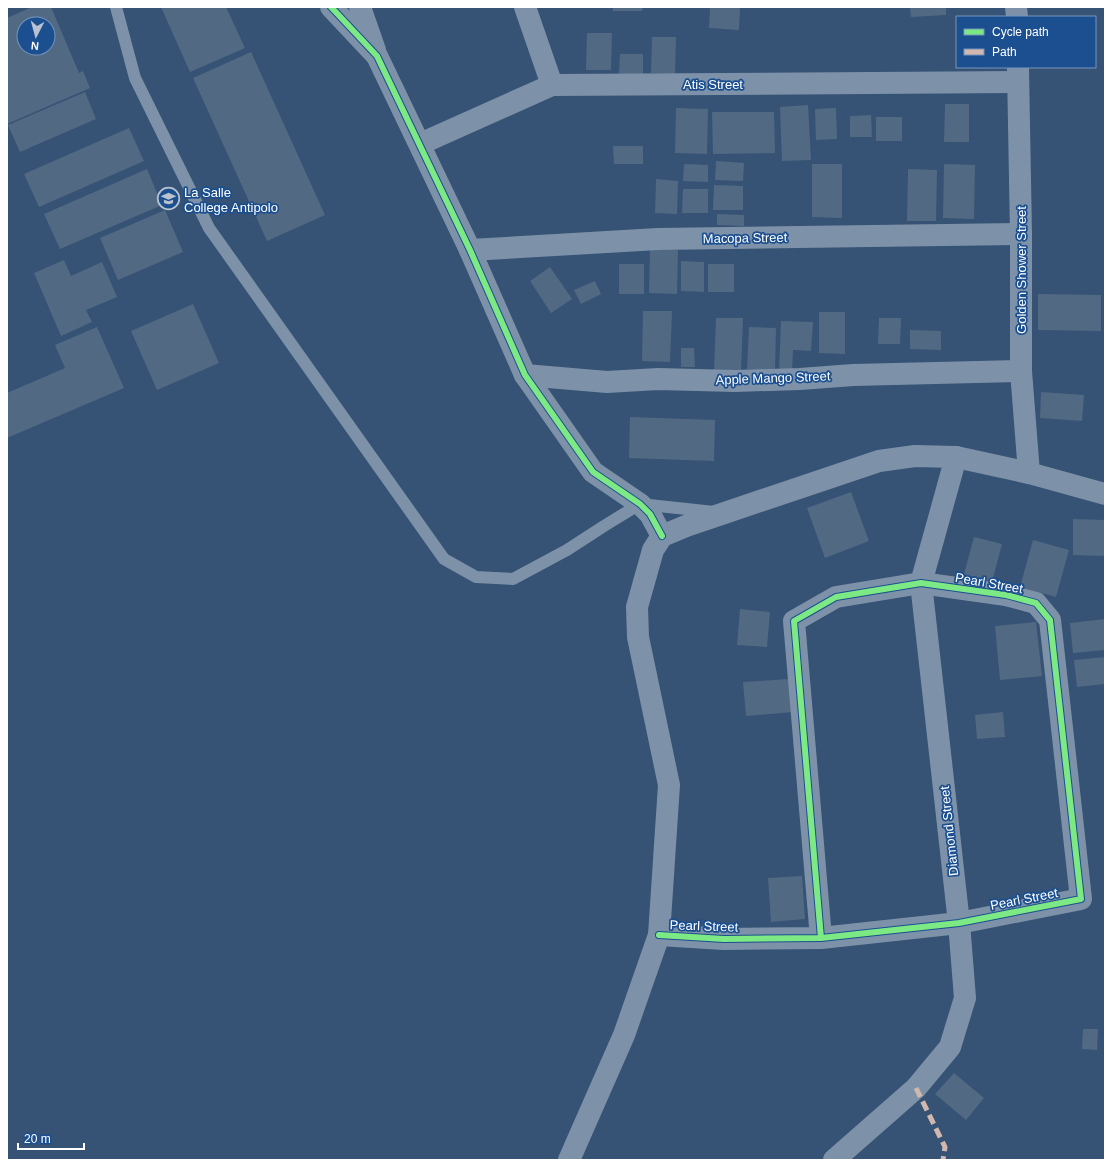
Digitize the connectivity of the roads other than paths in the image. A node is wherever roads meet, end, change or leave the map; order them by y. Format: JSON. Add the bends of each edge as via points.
{"nodes":[{"id":1,"x":116,"y":7,"type":"edge"},
{"id":2,"x":331,"y":7,"type":"edge"},
{"id":3,"x":360,"y":7,"type":"edge"},
{"id":4,"x":525,"y":7,"type":"edge"},
{"id":5,"x":377,"y":56,"type":"junction"},
{"id":6,"x":1018,"y":75,"type":"edge"},
{"id":7,"x":552,"y":85,"type":"junction"},
{"id":8,"x":420,"y":144,"type":"junction"},
{"id":9,"x":1021,"y":234,"type":"junction"},
{"id":10,"x":470,"y":250,"type":"junction"},
{"id":11,"x":1021,"y":371,"type":"junction"},
{"id":12,"x":525,"y":375,"type":"junction"},
{"id":13,"x":956,"y":457,"type":"junction"},
{"id":14,"x":1030,"y":473,"type":"junction"},
{"id":15,"x":1105,"y":494,"type":"edge"},
{"id":16,"x":640,"y":504,"type":"junction"},
{"id":17,"x":725,"y":514,"type":"junction"},
{"id":18,"x":662,"y":536,"type":"junction"},
{"id":19,"x":921,"y":583,"type":"junction"},
{"id":20,"x":959,"y":923,"type":"junction"},
{"id":21,"x":659,"y":935,"type":"junction"},
{"id":22,"x":821,"y":938,"type":"junction"},
{"id":23,"x":569,"y":1160,"type":"edge"},
{"id":24,"x":834,"y":1160,"type":"edge"}],
"edges":[{"from":1,"to":16,"type":"lane","via":[[135,78],[209,228],[444,559],[476,577],[513,579],[567,550]]},
{"from":2,"to":5,"type":"street"},
{"from":3,"to":5,"type":"street"},
{"from":4,"to":7,"type":"street"},
{"from":5,"to":8,"type":"street"},
{"from":6,"to":7,"type":"street","name":"Atis Street"},
{"from":6,"to":9,"type":"street","name":"Golden Shower Street"},
{"from":7,"to":8,"type":"street","name":"Atis Street"},
{"from":8,"to":10,"type":"street"},
{"from":9,"to":10,"type":"street","name":"Macopa Street","via":[[658,239]]},
{"from":9,"to":11,"type":"street","name":"Golden Shower Street"},
{"from":10,"to":12,"type":"street"},
{"from":11,"to":12,"type":"street","name":"Apple Mango Street","via":[[736,381],[658,379],[607,382]]},
{"from":11,"to":14,"type":"street","name":"Golden Shower Street"},
{"from":12,"to":16,"type":"street","via":[[593,472]]},
{"from":13,"to":14,"type":"street"},
{"from":13,"to":17,"type":"street","via":[[915,456],[879,461]]},
{"from":13,"to":19,"type":"street","name":"Diamond Street"},
{"from":14,"to":15,"type":"street"},
{"from":16,"to":17,"type":"lane"},
{"from":16,"to":18,"type":"street","via":[[650,514]]},
{"from":17,"to":18,"type":"street"},
{"from":18,"to":21,"type":"street","via":[[653,550],[637,607],[638,637],[669,785]]},
{"from":19,"to":20,"type":"street","name":"Diamond Street"},
{"from":19,"to":20,"type":"street","name":"Pearl Street","via":[[1006,595],[1036,603],[1050,620],[1080,899]]},
{"from":19,"to":22,"type":"street","name":"Pearl Street","via":[[836,596],[794,621]]},
{"from":20,"to":22,"type":"street","name":"Pearl Street"},
{"from":20,"to":24,"type":"street","name":"Diamond Street","via":[[965,998],[950,1047],[916,1088]]},
{"from":21,"to":22,"type":"street","name":"Pearl Street","via":[[724,939]]},
{"from":21,"to":23,"type":"street","via":[[624,1035]]}]}
